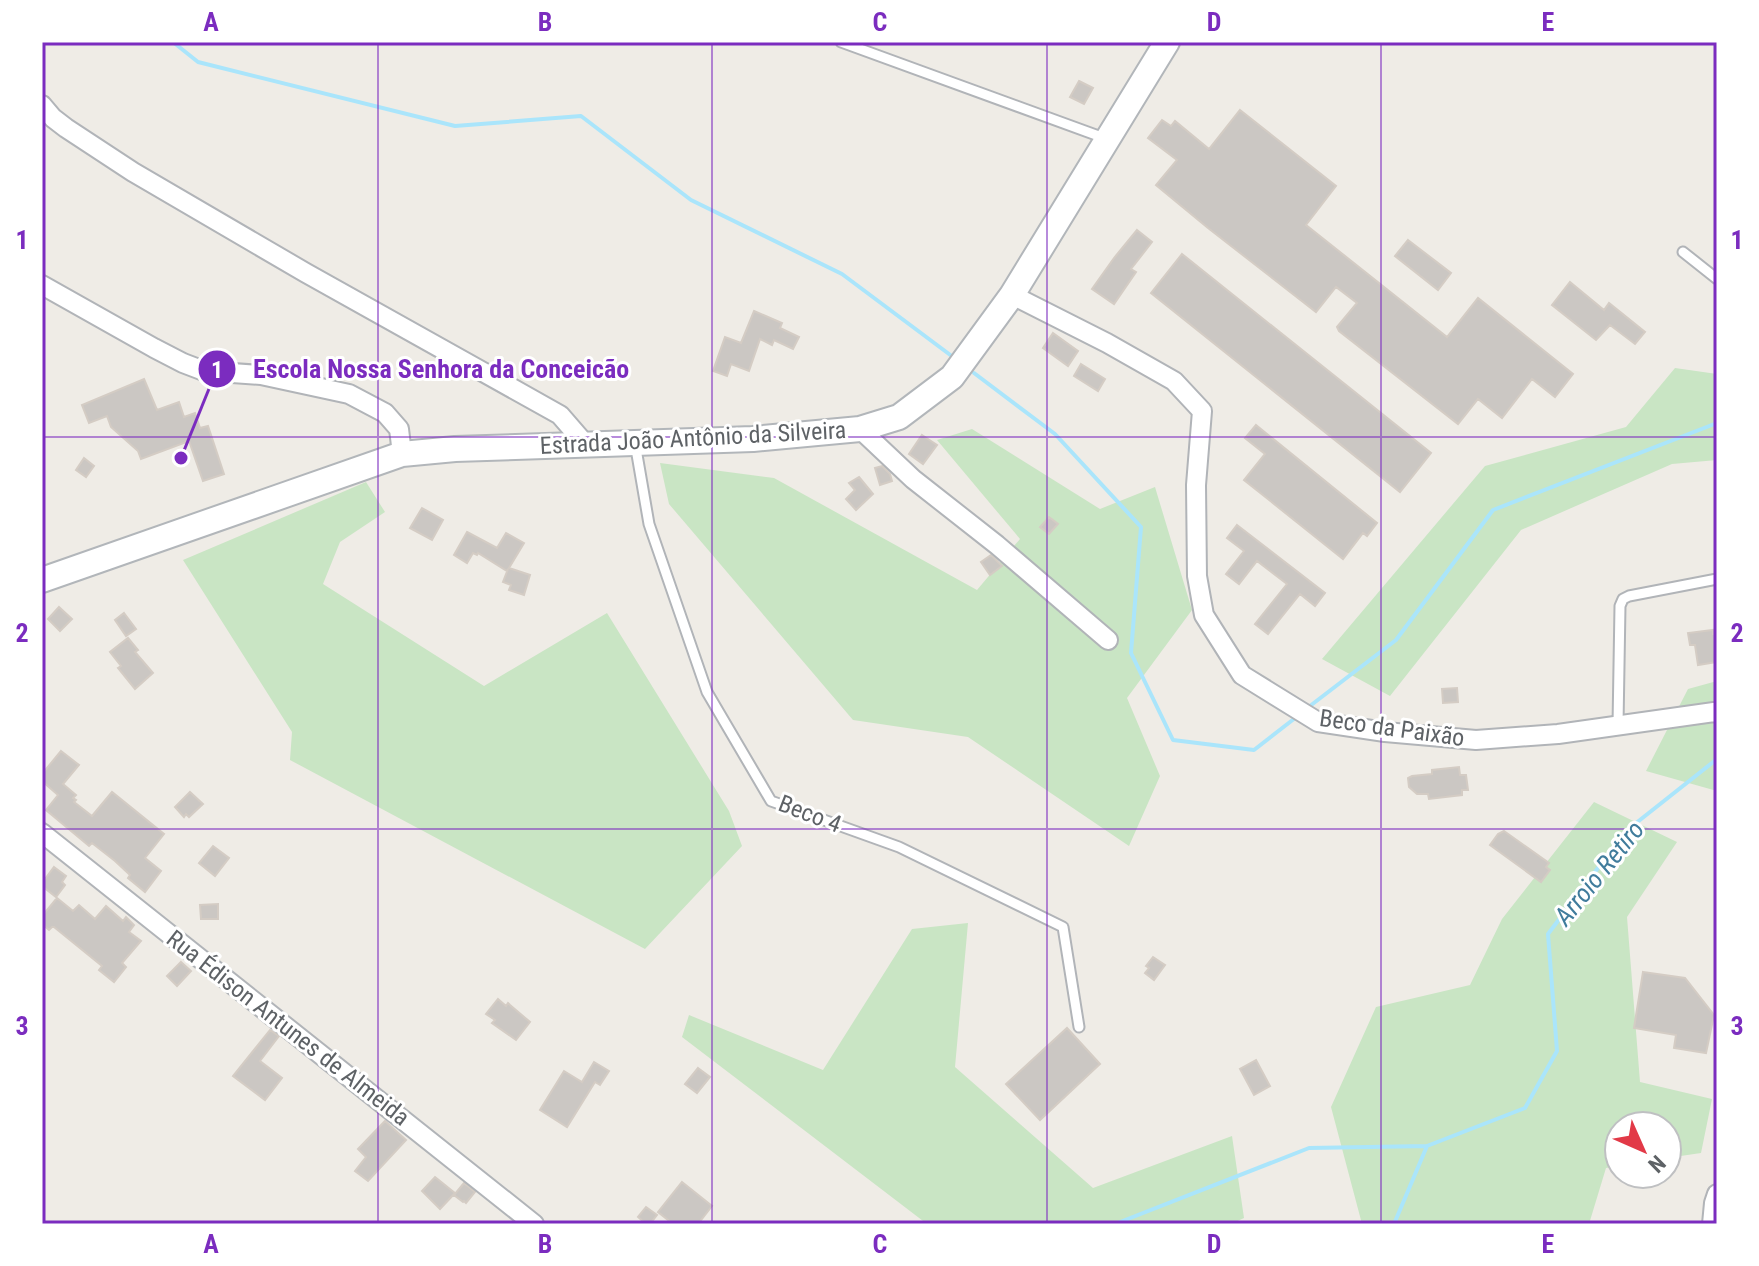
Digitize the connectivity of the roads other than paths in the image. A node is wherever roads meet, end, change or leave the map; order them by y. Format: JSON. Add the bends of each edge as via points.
{"nodes":[{"id":1,"x":841,"y":42,"type":"edge"},
{"id":2,"x":1167,"y":42,"type":"edge"},
{"id":3,"x":42,"y":105,"type":"edge"},
{"id":4,"x":1107,"y":139,"type":"junction"},
{"id":5,"x":1683,"y":252,"type":"dead end"},
{"id":6,"x":1717,"y":279,"type":"edge"},
{"id":7,"x":42,"y":285,"type":"edge"},
{"id":8,"x":1012,"y":295,"type":"junction"},
{"id":9,"x":860,"y":429,"type":"junction"},
{"id":10,"x":635,"y":443,"type":"junction"},
{"id":11,"x":586,"y":445,"type":"junction"},
{"id":12,"x":402,"y":454,"type":"junction"},
{"id":13,"x":1717,"y":579,"type":"edge"},
{"id":14,"x":42,"y":580,"type":"edge"},
{"id":15,"x":1108,"y":640,"type":"dead end"},
{"id":16,"x":1717,"y":713,"type":"edge"},
{"id":17,"x":1618,"y":725,"type":"junction"},
{"id":18,"x":42,"y":833,"type":"edge"},
{"id":19,"x":1079,"y":1027,"type":"dead end"},
{"id":20,"x":1717,"y":1194,"type":"edge"},
{"id":21,"x":534,"y":1224,"type":"edge"},
{"id":22,"x":1712,"y":1224,"type":"edge"}],
"edges":[{"from":1,"to":4,"type":"lane"},
{"from":2,"to":4,"type":"main road","name":"Estrada João Antônio da Silveira"},
{"from":3,"to":11,"type":"street","via":[[66,128],[133,172],[560,415]]},
{"from":4,"to":8,"type":"main road","name":"Estrada João Antônio da Silveira"},
{"from":5,"to":6,"type":"lane"},
{"from":7,"to":12,"type":"street","via":[[204,371],[261,375],[349,394],[385,413],[399,429]]},
{"from":8,"to":9,"type":"main road","name":"Estrada João Antônio da Silveira","via":[[952,377],[899,417]]},
{"from":8,"to":17,"type":"street","name":"Beco da Paixão","via":[[1174,381],[1202,411],[1197,576],[1204,615],[1242,675],[1318,722],[1385,732],[1476,740]]},
{"from":9,"to":10,"type":"main road","name":"Estrada João Antônio da Silveira"},
{"from":9,"to":15,"type":"street"},
{"from":10,"to":11,"type":"main road","name":"Estrada João Antônio da Silveira"},
{"from":10,"to":19,"type":"lane","name":"Beco 4","via":[[649,524],[707,692],[771,801],[899,847],[1063,927]]},
{"from":11,"to":12,"type":"main road","name":"Estrada João Antônio da Silveira"},
{"from":12,"to":14,"type":"main road","name":"Estrada João Antônio da Silveira"},
{"from":13,"to":17,"type":"lane","via":[[1623,599]]},
{"from":16,"to":17,"type":"street","name":"Beco da Paixão"},
{"from":18,"to":21,"type":"street","name":"Rua Édison Antunes de Almeida"},
{"from":20,"to":22,"type":"street"}]}
